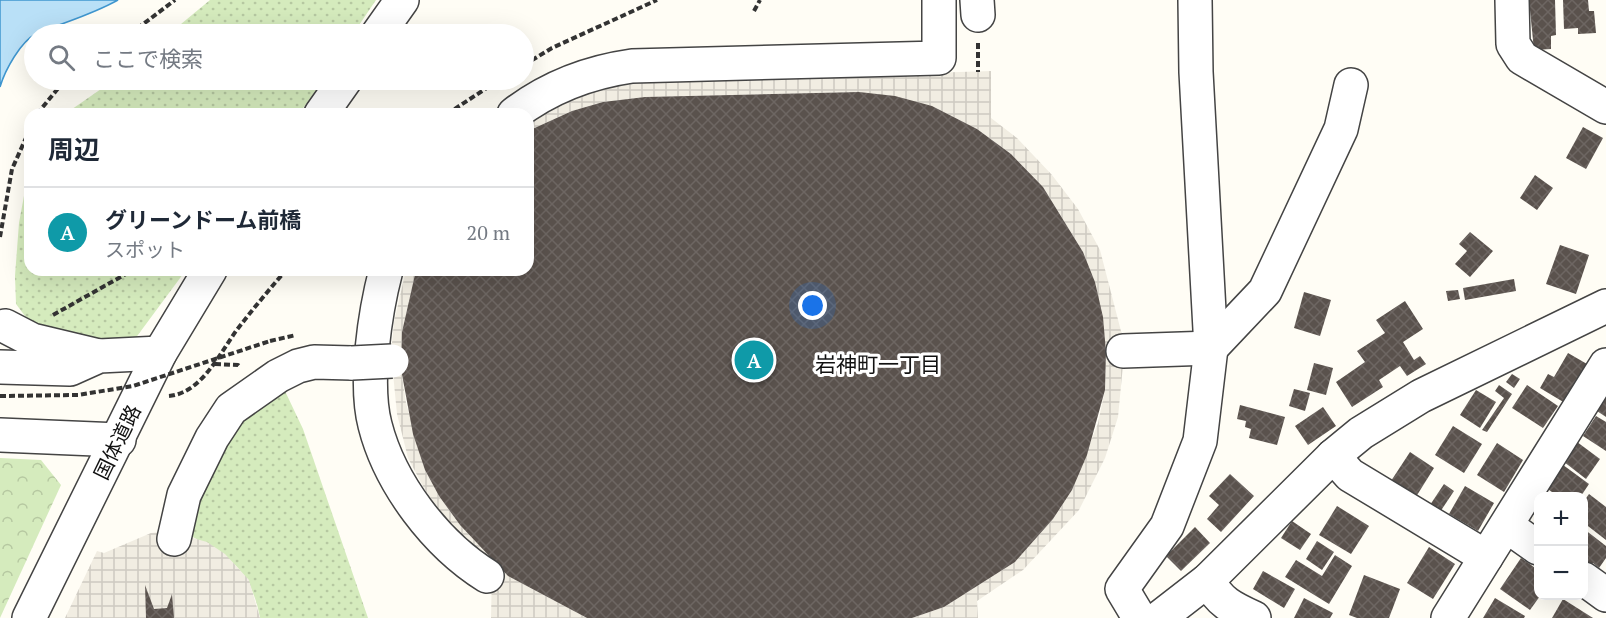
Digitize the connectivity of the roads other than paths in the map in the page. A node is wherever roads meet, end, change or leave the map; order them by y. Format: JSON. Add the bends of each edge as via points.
{"nodes":[{"id":1,"x":402,"y":0,"type":"edge"},
{"id":2,"x":939,"y":0,"type":"edge"},
{"id":3,"x":1195,"y":0,"type":"edge"},
{"id":4,"x":1512,"y":0,"type":"edge"},
{"id":5,"x":385,"y":24,"type":"edge"},
{"id":6,"x":1352,"y":85,"type":"dead end"},
{"id":7,"x":338,"y":90,"type":"edge"},
{"id":8,"x":1606,"y":107,"type":"edge"},
{"id":9,"x":325,"y":108,"type":"edge"},
{"id":10,"x":524,"y":108,"type":"edge"},
{"id":11,"x":206,"y":276,"type":"edge"},
{"id":12,"x":384,"y":276,"type":"edge"},
{"id":13,"x":1606,"y":306,"type":"edge"},
{"id":14,"x":19,"y":333,"type":"road end"},
{"id":15,"x":1206,"y":348,"type":"junction"},
{"id":16,"x":1123,"y":351,"type":"dead end"},
{"id":17,"x":160,"y":353,"type":"junction"},
{"id":18,"x":99,"y":356,"type":"junction"},
{"id":19,"x":392,"y":361,"type":"dead end"},
{"id":20,"x":1606,"y":365,"type":"edge"},
{"id":21,"x":0,"y":367,"type":"edge"},
{"id":22,"x":0,"y":435,"type":"edge"},
{"id":23,"x":119,"y":440,"type":"junction"},
{"id":24,"x":1333,"y":456,"type":"junction"},
{"id":25,"x":1507,"y":526,"type":"junction"},
{"id":26,"x":174,"y":539,"type":"dead end"},
{"id":27,"x":1536,"y":546,"type":"edge"},
{"id":28,"x":1486,"y":557,"type":"junction"},
{"id":29,"x":487,"y":576,"type":"dead end"},
{"id":30,"x":1208,"y":580,"type":"junction"},
{"id":31,"x":1588,"y":582,"type":"edge"},
{"id":32,"x":1606,"y":595,"type":"edge"},
{"id":33,"x":1148,"y":616,"type":"edge"},
{"id":34,"x":29,"y":618,"type":"edge"},
{"id":35,"x":1254,"y":618,"type":"edge"},
{"id":36,"x":1448,"y":618,"type":"edge"}],
"edges":[{"from":1,"to":5,"type":"street"},
{"from":2,"to":10,"type":"street","via":[[939,58],[632,66],[602,70],[560,87]]},
{"from":3,"to":15,"type":"street"},
{"from":4,"to":8,"type":"street","via":[[1512,44],[1522,58]]},
{"from":6,"to":15,"type":"street","via":[[1341,129],[1265,291]]},
{"from":7,"to":9,"type":"street"},
{"from":11,"to":17,"type":"street","name":"国体道路"},
{"from":12,"to":29,"type":"street","via":[[373,335],[374,424],[390,466],[420,516],[461,560]]},
{"from":13,"to":24,"type":"street","via":[[1421,396],[1361,433]]},
{"from":14,"to":18,"type":"street"},
{"from":15,"to":16,"type":"street"},
{"from":15,"to":33,"type":"street","via":[[1200,441],[1167,526],[1122,589]]},
{"from":17,"to":18,"type":"street"},
{"from":17,"to":23,"type":"street","name":"国体道路"},
{"from":18,"to":21,"type":"street","via":[[70,369]]},
{"from":19,"to":26,"type":"street","bridge":true,"via":[[314,362],[298,366],[231,409],[184,495]]},
{"from":20,"to":25,"type":"street"},
{"from":22,"to":23,"type":"street"},
{"from":23,"to":34,"type":"street","name":"国体道路"},
{"from":24,"to":28,"type":"street","via":[[1350,476]]},
{"from":24,"to":30,"type":"street"},
{"from":25,"to":27,"type":"street"},
{"from":25,"to":28,"type":"street"},
{"from":28,"to":36,"type":"street"},
{"from":30,"to":33,"type":"street"},
{"from":30,"to":35,"type":"street","via":[[1225,604]]},
{"from":31,"to":32,"type":"street"}]}
